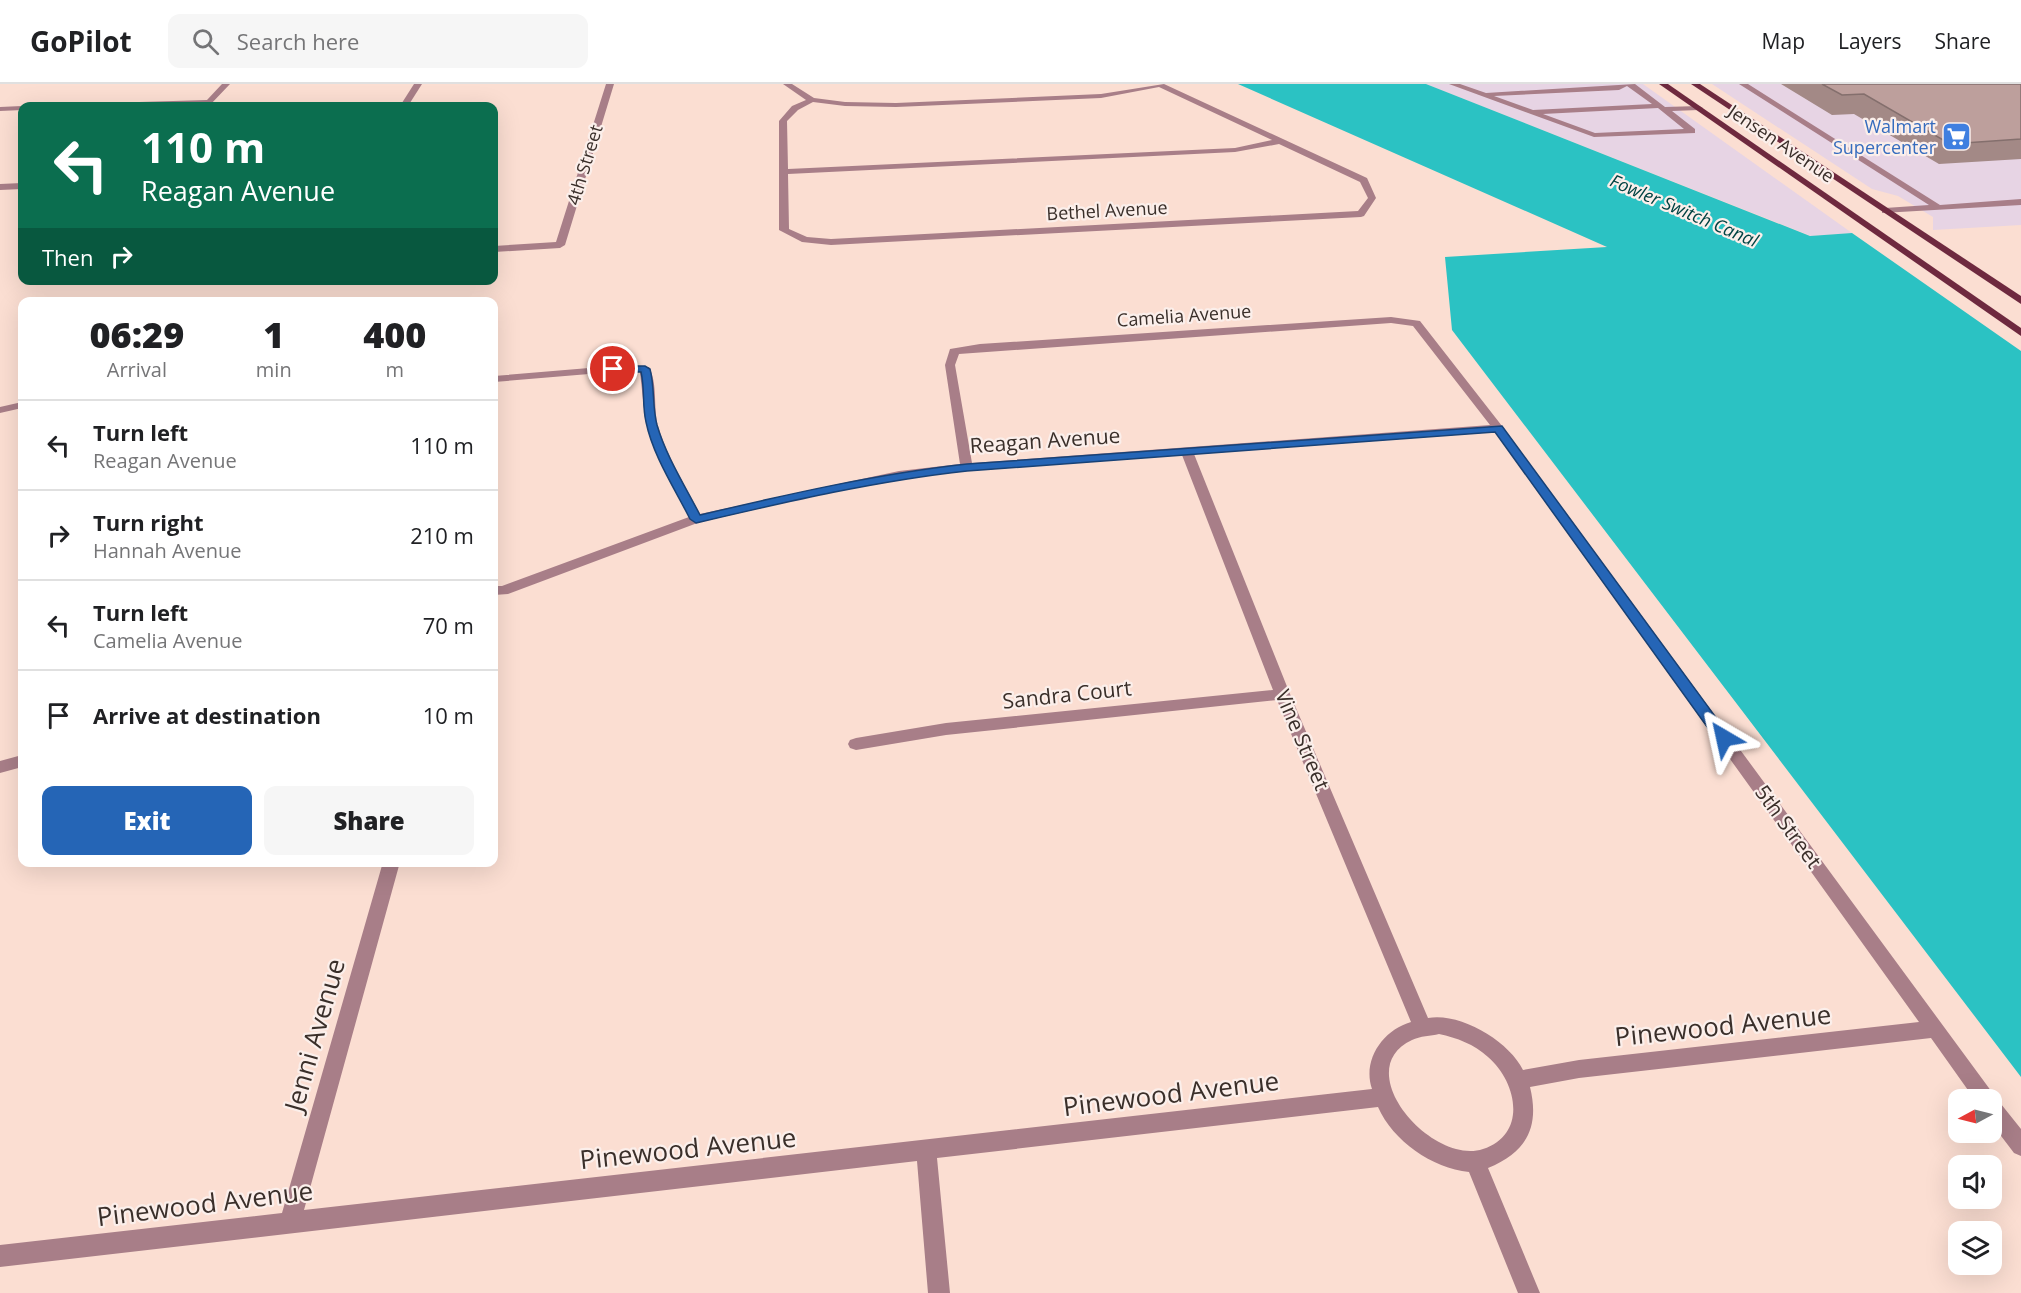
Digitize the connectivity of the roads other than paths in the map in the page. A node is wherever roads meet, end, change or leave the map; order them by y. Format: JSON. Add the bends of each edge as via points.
{"nodes":[{"id":1,"x":226,"y":84,"type":"edge"},
{"id":2,"x":418,"y":84,"type":"edge"},
{"id":3,"x":609,"y":84,"type":"edge"},
{"id":4,"x":787,"y":84,"type":"edge"},
{"id":5,"x":1159,"y":84,"type":"edge"},
{"id":6,"x":1453,"y":84,"type":"edge"},
{"id":7,"x":1559,"y":84,"type":"edge"},
{"id":8,"x":1625,"y":84,"type":"edge"},
{"id":9,"x":1630,"y":84,"type":"edge"},
{"id":10,"x":1664,"y":84,"type":"edge"},
{"id":11,"x":1676,"y":84,"type":"edge"},
{"id":12,"x":1695,"y":84,"type":"edge"},
{"id":13,"x":1743,"y":84,"type":"edge"},
{"id":14,"x":1567,"y":90,"type":"junction"},
{"id":15,"x":1483,"y":95,"type":"junction"},
{"id":16,"x":812,"y":99,"type":"junction"},
{"id":17,"x":209,"y":102,"type":"edge"},
{"id":18,"x":407,"y":102,"type":"edge"},
{"id":19,"x":1661,"y":107,"type":"junction"},
{"id":20,"x":18,"y":108,"type":"edge"},
{"id":21,"x":1699,"y":108,"type":"junction"},
{"id":22,"x":0,"y":109,"type":"edge"},
{"id":23,"x":1530,"y":112,"type":"junction"},
{"id":24,"x":1740,"y":137,"type":"junction"},
{"id":25,"x":1280,"y":141,"type":"junction"},
{"id":26,"x":1783,"y":144,"type":"junction"},
{"id":27,"x":782,"y":172,"type":"junction"},
{"id":28,"x":18,"y":186,"type":"edge"},
{"id":29,"x":0,"y":187,"type":"edge"},
{"id":30,"x":1849,"y":201,"type":"dead end"},
{"id":31,"x":2021,"y":202,"type":"edge"},
{"id":32,"x":1859,"y":206,"type":"dead end"},
{"id":33,"x":1939,"y":208,"type":"junction"},
{"id":34,"x":1885,"y":211,"type":"junction"},
{"id":35,"x":498,"y":249,"type":"edge"},
{"id":36,"x":2021,"y":301,"type":"edge"},
{"id":37,"x":1416,"y":323,"type":"joint"},
{"id":38,"x":2021,"y":333,"type":"edge"},
{"id":39,"x":498,"y":379,"type":"edge"},
{"id":40,"x":18,"y":406,"type":"edge"},
{"id":41,"x":0,"y":410,"type":"edge"},
{"id":42,"x":1498,"y":428,"type":"junction"},
{"id":43,"x":1187,"y":452,"type":"junction"},
{"id":44,"x":967,"y":467,"type":"junction"},
{"id":45,"x":696,"y":519,"type":"junction"},
{"id":46,"x":498,"y":590,"type":"edge"},
{"id":47,"x":1282,"y":694,"type":"junction"},
{"id":48,"x":856,"y":744,"type":"dead end"},
{"id":49,"x":18,"y":762,"type":"edge"},
{"id":50,"x":0,"y":767,"type":"edge"},
{"id":51,"x":391,"y":867,"type":"edge"},
{"id":52,"x":1422,"y":1026,"type":"junction"},
{"id":53,"x":1935,"y":1029,"type":"junction"},
{"id":54,"x":1518,"y":1080,"type":"junction"},
{"id":55,"x":1979,"y":1089,"type":"edge"},
{"id":56,"x":1383,"y":1097,"type":"junction"},
{"id":57,"x":2002,"y":1120,"type":"edge"},
{"id":58,"x":2021,"y":1146,"type":"edge"},
{"id":59,"x":926,"y":1150,"type":"junction"},
{"id":60,"x":1475,"y":1161,"type":"junction"},
{"id":61,"x":290,"y":1221,"type":"junction"},
{"id":62,"x":0,"y":1256,"type":"edge"},
{"id":63,"x":939,"y":1293,"type":"edge"},
{"id":64,"x":1529,"y":1293,"type":"edge"}],
"edges":[{"from":1,"to":17,"type":"street"},
{"from":2,"to":18,"type":"street"},
{"from":3,"to":35,"type":"street","name":"4th Street","via":[[560,245]]},
{"from":4,"to":16,"type":"street","name":"Bethel Avenue"},
{"from":5,"to":16,"type":"street","name":"Bethel Avenue","via":[[1101,96],[896,105]]},
{"from":5,"to":25,"type":"street","name":"Bethel Avenue"},
{"from":6,"to":15,"type":"street"},
{"from":7,"to":14,"type":"street"},
{"from":8,"to":14,"type":"street","via":[[1619,88]]},
{"from":9,"to":19,"type":"street"},
{"from":10,"to":21,"type":"main road","name":"Jensen Avenue"},
{"from":11,"to":26,"type":"main road","via":[[1731,120]]},
{"from":12,"to":26,"type":"main road","name":"Jensen Avenue"},
{"from":13,"to":33,"type":"street"},
{"from":14,"to":15,"type":"street"},
{"from":15,"to":23,"type":"street"},
{"from":16,"to":27,"type":"street","name":"Bethel Avenue","via":[[795,108],[783,121]]},
{"from":19,"to":21,"type":"street"},
{"from":19,"to":23,"type":"street"},
{"from":19,"to":23,"type":"street","via":[[1692,131],[1594,135]]},
{"from":20,"to":22,"type":"street"},
{"from":21,"to":24,"type":"main road","name":"Jensen Avenue"},
{"from":24,"to":30,"type":"main road","via":[[1777,153]]},
{"from":24,"to":38,"type":"main road","name":"Jensen Avenue"},
{"from":25,"to":27,"type":"street","via":[[1235,150]]},
{"from":25,"to":27,"type":"street","name":"Bethel Avenue","via":[[1364,180],[1372,198],[1361,214],[831,242],[805,240],[784,230]]},
{"from":26,"to":34,"type":"main road","name":"Jensen Avenue"},
{"from":28,"to":29,"type":"street"},
{"from":31,"to":33,"type":"street"},
{"from":32,"to":34,"type":"main road"},
{"from":33,"to":34,"type":"street"},
{"from":34,"to":36,"type":"main road","name":"Jensen Avenue"},
{"from":37,"to":42,"type":"street","name":"5th Street"},
{"from":37,"to":44,"type":"street","name":"Camelia Avenue","via":[[1391,320],[954,351],[950,365]]},
{"from":39,"to":45,"type":"street","via":[[645,369],[650,386],[651,424]]},
{"from":40,"to":41,"type":"street"},
{"from":42,"to":43,"type":"street","name":"Reagan Avenue"},
{"from":42,"to":53,"type":"street","name":"5th Street"},
{"from":43,"to":44,"type":"street","name":"Reagan Avenue"},
{"from":43,"to":47,"type":"street","name":"Vine Street"},
{"from":44,"to":45,"type":"street","name":"Reagan Avenue","via":[[866,481]]},
{"from":45,"to":46,"type":"street","name":"Reagan Avenue"},
{"from":47,"to":48,"type":"street","name":"Sandra Court","via":[[946,729]]},
{"from":47,"to":52,"type":"street","name":"Vine Street"},
{"from":49,"to":50,"type":"street"},
{"from":51,"to":61,"type":"street","name":"Jenni Avenue"},
{"from":52,"to":54,"type":"street","via":[[1463,1030],[1485,1042],[1504,1059]]},
{"from":52,"to":56,"type":"street","via":[[1401,1033],[1389,1045],[1378,1078]]},
{"from":53,"to":54,"type":"street","name":"Pinewood Avenue","via":[[1580,1069]]},
{"from":53,"to":55,"type":"street","name":"5th Street"},
{"from":54,"to":60,"type":"street","via":[[1524,1122],[1515,1140],[1500,1154]]},
{"from":56,"to":59,"type":"street","name":"Pinewood Avenue"},
{"from":56,"to":60,"type":"street","via":[[1393,1118],[1432,1152]]},
{"from":57,"to":58,"type":"street"},
{"from":59,"to":61,"type":"street","name":"Pinewood Avenue"},
{"from":59,"to":63,"type":"street"},
{"from":60,"to":64,"type":"street"},
{"from":61,"to":62,"type":"street","name":"Pinewood Avenue"}]}
